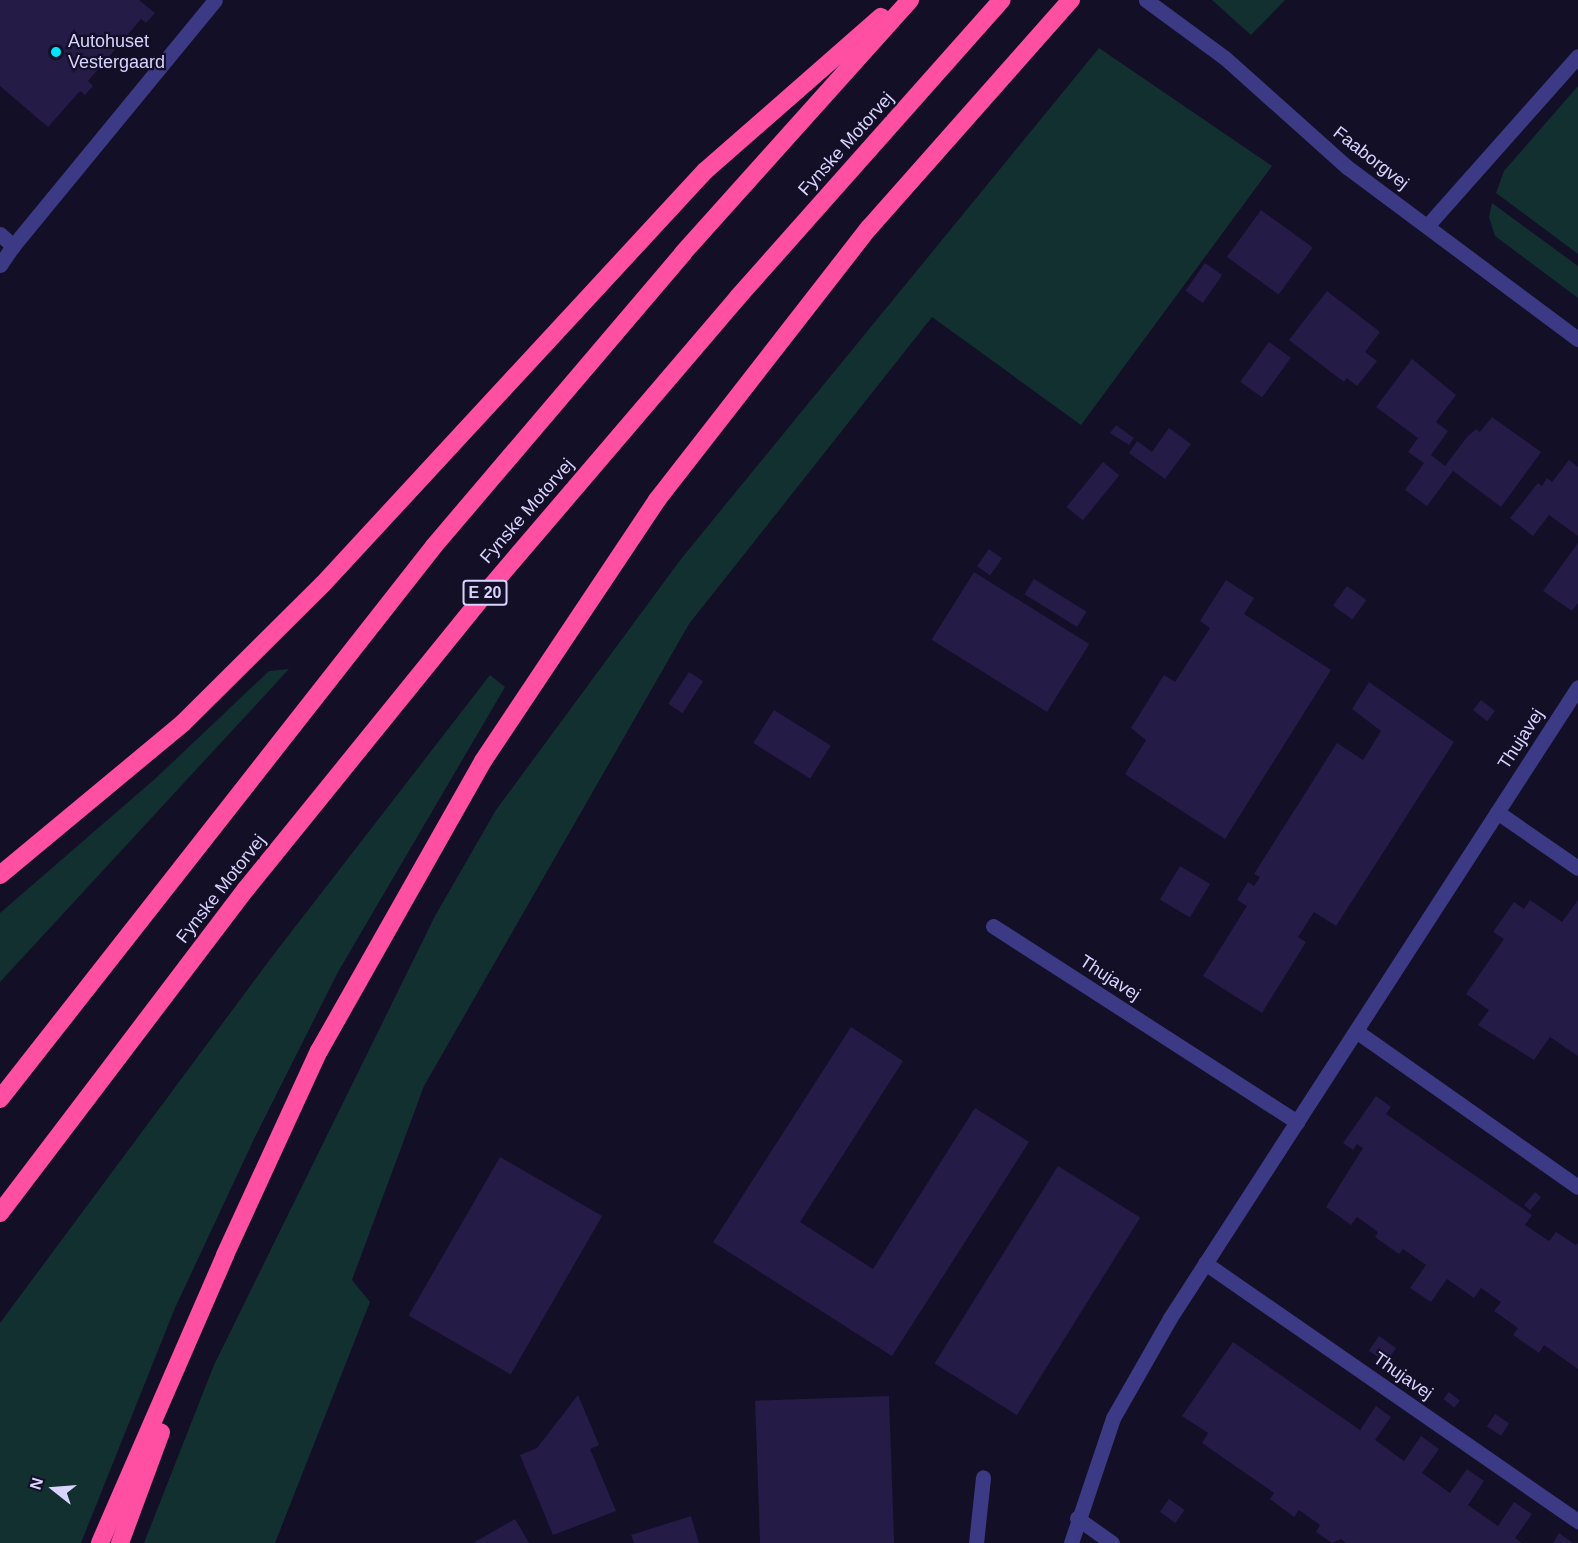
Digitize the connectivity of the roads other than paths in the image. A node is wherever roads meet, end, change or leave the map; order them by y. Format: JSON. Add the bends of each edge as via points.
{"nodes":[{"id":1,"x":215,"y":0,"type":"edge"},
{"id":2,"x":901,"y":0,"type":"edge"},
{"id":3,"x":910,"y":0,"type":"edge"},
{"id":4,"x":1002,"y":0,"type":"edge"},
{"id":5,"x":1071,"y":0,"type":"edge"},
{"id":6,"x":1146,"y":0,"type":"edge"},
{"id":7,"x":1578,"y":56,"type":"edge"},
{"id":8,"x":1427,"y":226,"type":"junction"},
{"id":9,"x":0,"y":234,"type":"edge"},
{"id":10,"x":14,"y":246,"type":"junction"},
{"id":11,"x":0,"y":265,"type":"edge"},
{"id":12,"x":1578,"y":339,"type":"edge"},
{"id":13,"x":1578,"y":687,"type":"edge"},
{"id":14,"x":1497,"y":812,"type":"junction"},
{"id":15,"x":1578,"y":868,"type":"edge"},
{"id":16,"x":0,"y":875,"type":"edge"},
{"id":17,"x":993,"y":926,"type":"dead end"},
{"id":18,"x":1356,"y":1031,"type":"junction"},
{"id":19,"x":0,"y":1099,"type":"edge"},
{"id":20,"x":1297,"y":1122,"type":"junction"},
{"id":21,"x":1578,"y":1186,"type":"edge"},
{"id":22,"x":0,"y":1213,"type":"edge"},
{"id":23,"x":225,"y":1255,"type":"junction"},
{"id":24,"x":1205,"y":1263,"type":"junction"},
{"id":25,"x":983,"y":1477,"type":"dead end"},
{"id":26,"x":1077,"y":1518,"type":"junction"},
{"id":27,"x":1578,"y":1521,"type":"edge"},
{"id":28,"x":100,"y":1543,"type":"edge"},
{"id":29,"x":120,"y":1543,"type":"edge"},
{"id":30,"x":976,"y":1543,"type":"edge"},
{"id":31,"x":1071,"y":1543,"type":"edge"},
{"id":32,"x":1112,"y":1543,"type":"edge"}],
"edges":[{"from":1,"to":10,"type":"street"},
{"from":2,"to":16,"type":"highway","via":[[705,171],[323,584],[183,723]]},
{"from":3,"to":19,"type":"highway","via":[[683,253],[434,546]]},
{"from":4,"to":22,"type":"highway","name":"Fynske Motorvej","number":"E 20","via":[[738,297],[487,591],[246,889]]},
{"from":5,"to":23,"type":"highway","via":[[869,228],[657,500],[483,761],[421,869],[320,1051]]},
{"from":6,"to":8,"type":"street","name":"Faaborgvej","via":[[1225,58],[1347,167]]},
{"from":7,"to":8,"type":"street"},
{"from":8,"to":12,"type":"street","name":"Faaborgvej"},
{"from":9,"to":10,"type":"street"},
{"from":10,"to":11,"type":"street"},
{"from":13,"to":14,"type":"street","name":"Thujavej"},
{"from":14,"to":15,"type":"street"},
{"from":14,"to":18,"type":"street","name":"Thujavej"},
{"from":17,"to":20,"type":"street","name":"Thujavej"},
{"from":18,"to":20,"type":"street","name":"Thujavej"},
{"from":18,"to":21,"type":"street"},
{"from":20,"to":24,"type":"street","name":"Thujavej"},
{"from":23,"to":28,"type":"highway"},
{"from":23,"to":29,"type":"highway"},
{"from":24,"to":26,"type":"street","name":"Thujavej","via":[[1113,1418]]},
{"from":24,"to":27,"type":"street","name":"Thujavej"},
{"from":25,"to":30,"type":"street"},
{"from":26,"to":31,"type":"street","name":"Thujavej"},
{"from":26,"to":32,"type":"street"}]}
